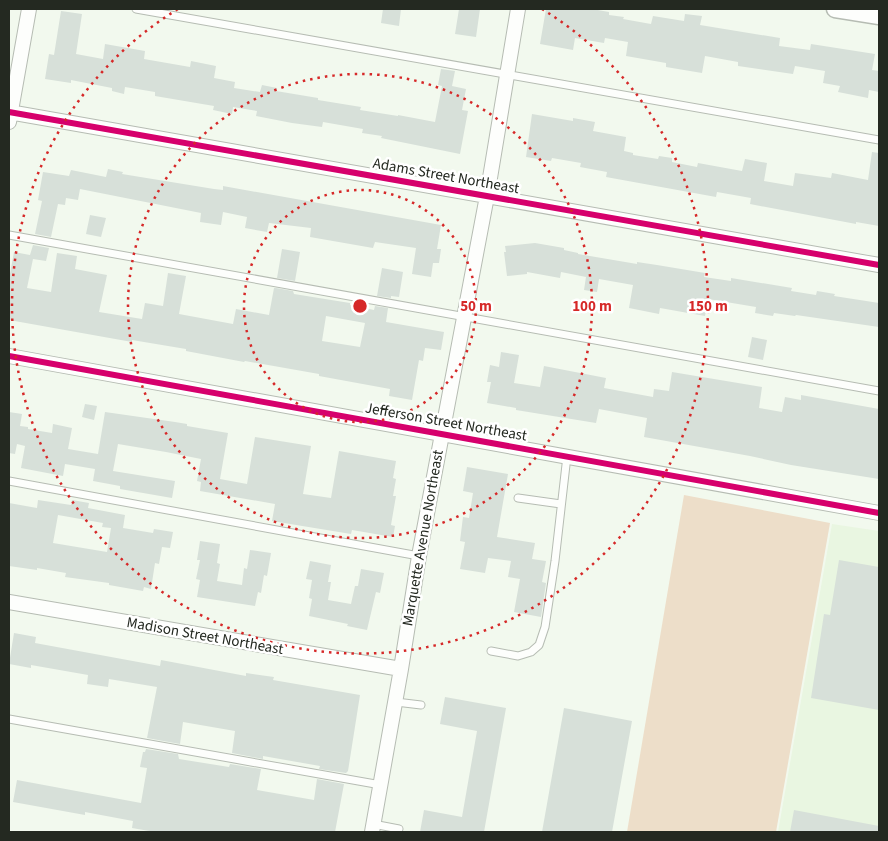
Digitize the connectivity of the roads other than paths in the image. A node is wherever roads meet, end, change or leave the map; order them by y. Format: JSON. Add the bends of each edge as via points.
{"nodes":[{"id":1,"x":29,"y":9,"type":"edge"},
{"id":2,"x":136,"y":9,"type":"edge"},
{"id":3,"x":518,"y":9,"type":"edge"},
{"id":4,"x":835,"y":9,"type":"edge"},
{"id":5,"x":879,"y":16,"type":"edge"},
{"id":6,"x":507,"y":75,"type":"junction"},
{"id":7,"x":9,"y":115,"type":"edge"},
{"id":8,"x":879,"y":140,"type":"edge"},
{"id":9,"x":487,"y":196,"type":"junction"},
{"id":10,"x":9,"y":235,"type":"edge"},
{"id":11,"x":879,"y":266,"type":"edge"},
{"id":12,"x":464,"y":315,"type":"junction"},
{"id":13,"x":9,"y":356,"type":"edge"},
{"id":14,"x":879,"y":391,"type":"edge"},
{"id":15,"x":442,"y":434,"type":"junction"},
{"id":16,"x":567,"y":456,"type":"junction"},
{"id":17,"x":9,"y":481,"type":"edge"},
{"id":18,"x":518,"y":498,"type":"dead end"},
{"id":19,"x":561,"y":504,"type":"junction"},
{"id":20,"x":879,"y":513,"type":"edge"},
{"id":21,"x":419,"y":556,"type":"junction"},
{"id":22,"x":9,"y":602,"type":"edge"},
{"id":23,"x":491,"y":651,"type":"dead end"},
{"id":24,"x":401,"y":670,"type":"junction"},
{"id":25,"x":396,"y":702,"type":"junction"},
{"id":26,"x":421,"y":706,"type":"dead end"},
{"id":27,"x":9,"y":719,"type":"edge"},
{"id":28,"x":381,"y":785,"type":"junction"},
{"id":29,"x":373,"y":828,"type":"edge"},
{"id":30,"x":399,"y":829,"type":"dead end"}],
"edges":[{"from":1,"to":7,"type":"street"},
{"from":2,"to":6,"type":"lane"},
{"from":3,"to":6,"type":"street","name":"Marquette Avenue Northeast"},
{"from":4,"to":5,"type":"street"},
{"from":6,"to":8,"type":"lane"},
{"from":6,"to":9,"type":"street","name":"Marquette Avenue Northeast"},
{"from":7,"to":9,"type":"street","name":"Adams Street Northeast"},
{"from":9,"to":11,"type":"street","name":"Adams Street Northeast"},
{"from":9,"to":12,"type":"street","name":"Marquette Avenue Northeast"},
{"from":10,"to":12,"type":"lane"},
{"from":12,"to":14,"type":"lane"},
{"from":12,"to":15,"type":"street","name":"Marquette Avenue Northeast"},
{"from":13,"to":15,"type":"street","name":"Jefferson Street Northeast"},
{"from":15,"to":16,"type":"street","name":"Jefferson Street Northeast"},
{"from":15,"to":21,"type":"street","name":"Marquette Avenue Northeast"},
{"from":16,"to":19,"type":"lane"},
{"from":16,"to":20,"type":"street","name":"Jefferson Street Northeast"},
{"from":17,"to":21,"type":"lane"},
{"from":18,"to":19,"type":"lane"},
{"from":19,"to":23,"type":"lane","via":[[545,627],[539,645],[518,656]]},
{"from":21,"to":24,"type":"street","name":"Marquette Avenue Northeast"},
{"from":22,"to":24,"type":"street","name":"Madison Street Northeast"},
{"from":24,"to":25,"type":"street","name":"Marquette Avenue Northeast"},
{"from":25,"to":26,"type":"lane"},
{"from":25,"to":28,"type":"street","name":"Marquette Avenue Northeast"},
{"from":27,"to":28,"type":"lane"},
{"from":28,"to":29,"type":"street","name":"Marquette Avenue Northeast"},
{"from":29,"to":30,"type":"lane"}]}
